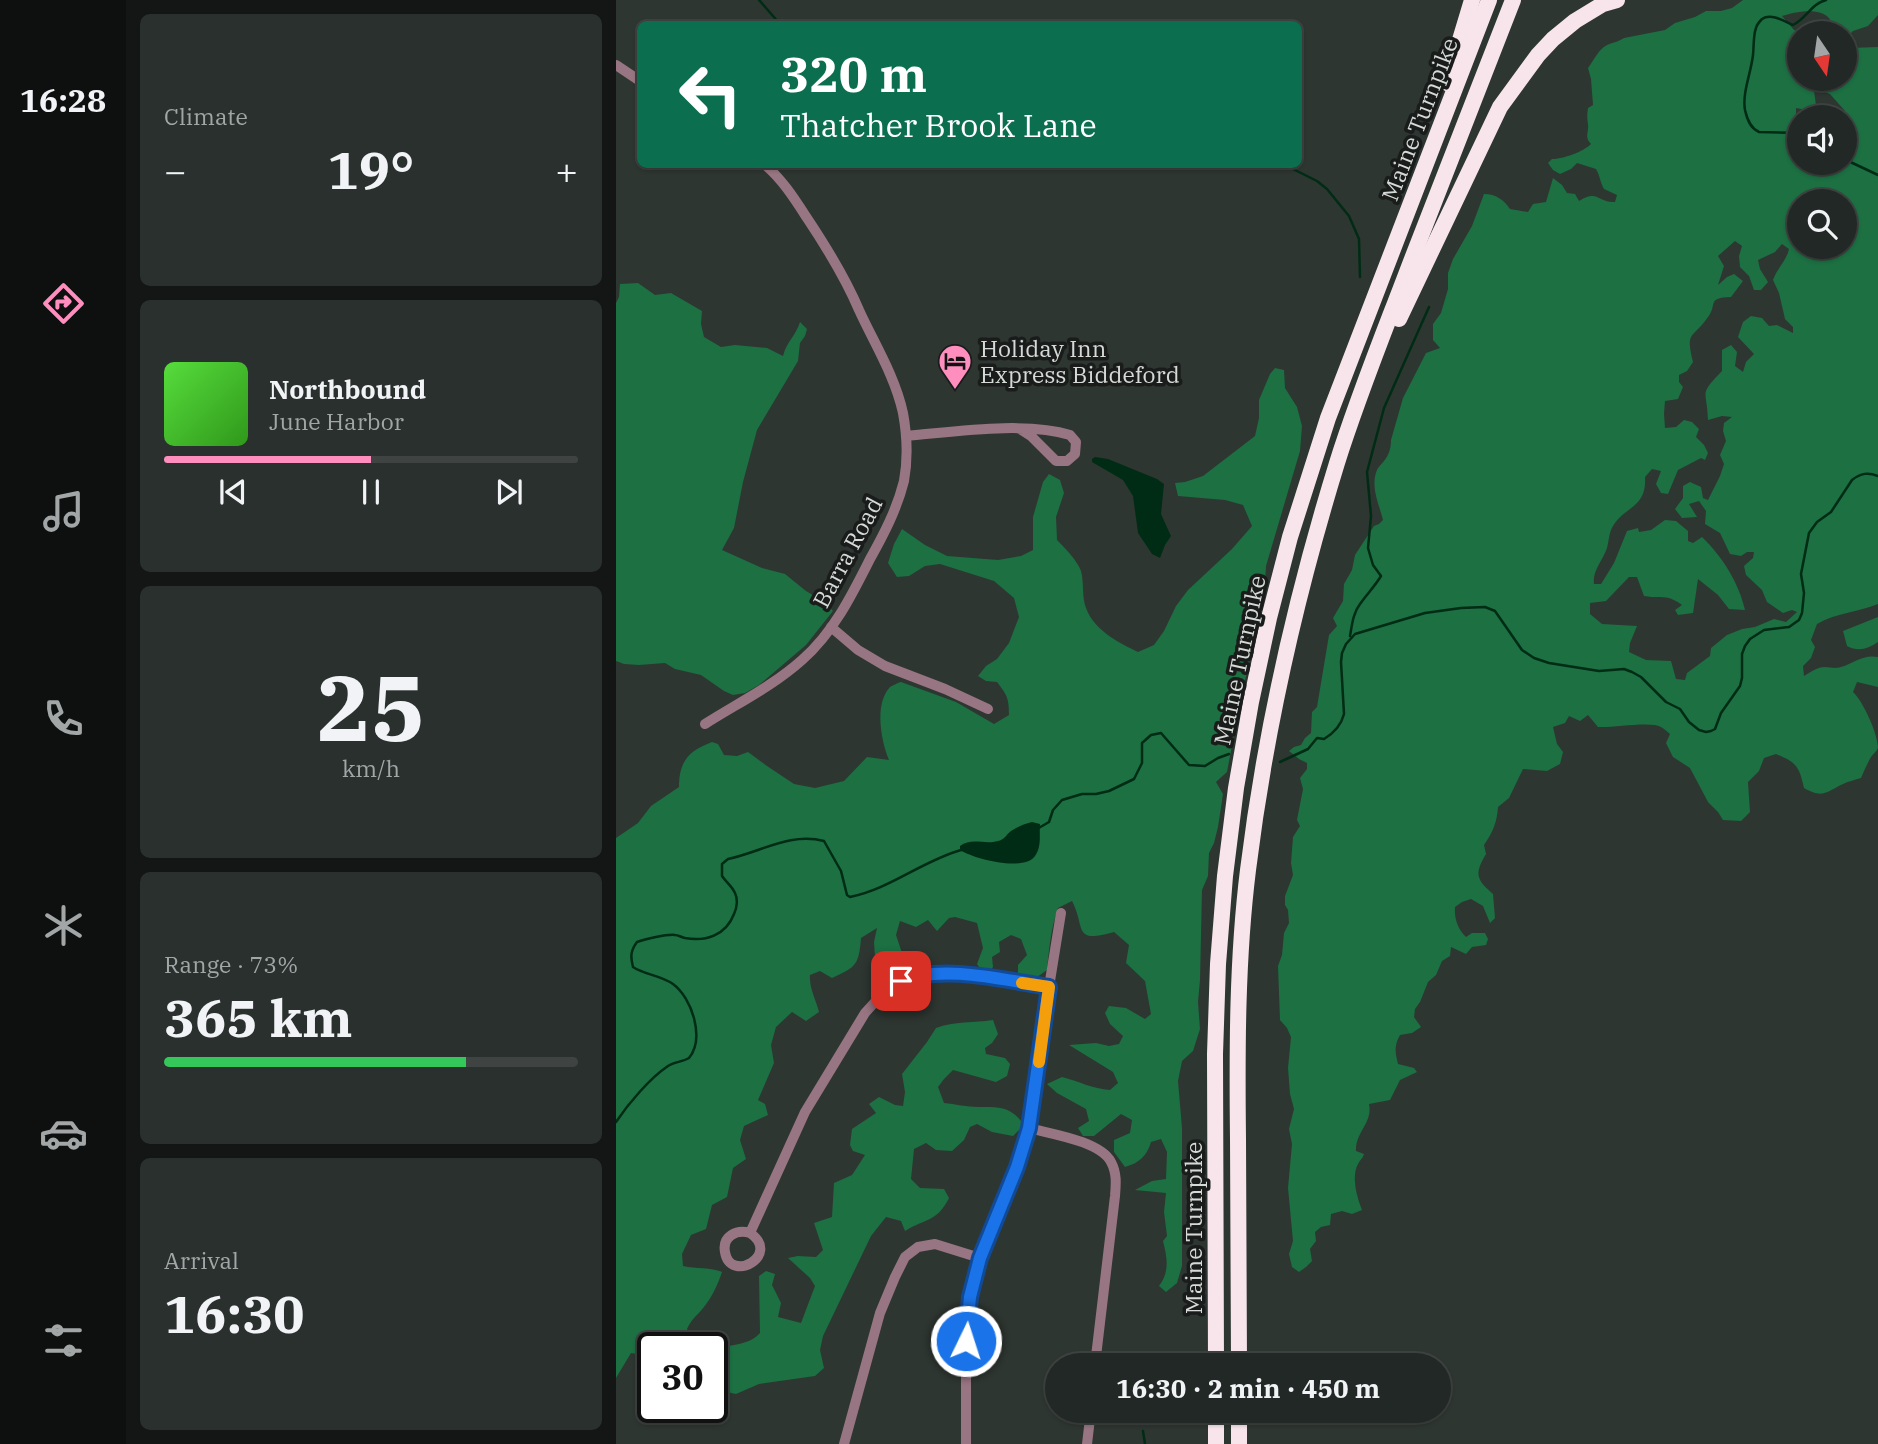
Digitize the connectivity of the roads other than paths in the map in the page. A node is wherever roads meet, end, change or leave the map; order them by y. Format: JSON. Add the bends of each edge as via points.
{"nodes":[{"id":1,"x":1472,"y":0,"type":"edge"},
{"id":2,"x":1489,"y":0,"type":"edge"},
{"id":3,"x":1513,"y":0,"type":"edge"},
{"id":4,"x":1617,"y":0,"type":"edge"},
{"id":5,"x":616,"y":65,"type":"edge"},
{"id":6,"x":637,"y":79,"type":"edge"},
{"id":7,"x":1443,"y":120,"type":"junction"},
{"id":8,"x":768,"y":168,"type":"edge"},
{"id":9,"x":1381,"y":340,"type":"junction"},
{"id":10,"x":1020,"y":429,"type":"junction"},
{"id":11,"x":1065,"y":434,"type":"junction"},
{"id":12,"x":906,"y":436,"type":"junction"},
{"id":13,"x":1052,"y":458,"type":"junction"},
{"id":14,"x":831,"y":627,"type":"junction"},
{"id":15,"x":988,"y":709,"type":"dead end"},
{"id":16,"x":705,"y":724,"type":"dead end"},
{"id":17,"x":1061,"y":913,"type":"dead end"},
{"id":18,"x":1049,"y":987,"type":"junction"},
{"id":19,"x":1029,"y":1128,"type":"junction"},
{"id":20,"x":750,"y":1233,"type":"dead end"},
{"id":21,"x":980,"y":1258,"type":"junction"},
{"id":22,"x":1096,"y":1353,"type":"edge"},
{"id":23,"x":1216,"y":1353,"type":"edge"},
{"id":24,"x":1239,"y":1353,"type":"edge"},
{"id":25,"x":1089,"y":1423,"type":"edge"},
{"id":26,"x":1216,"y":1423,"type":"edge"},
{"id":27,"x":1240,"y":1423,"type":"edge"},
{"id":28,"x":845,"y":1444,"type":"edge"},
{"id":29,"x":966,"y":1444,"type":"edge"},
{"id":30,"x":1087,"y":1444,"type":"edge"},
{"id":31,"x":1216,"y":1444,"type":"edge"},
{"id":32,"x":1239,"y":1444,"type":"edge"}],
"edges":[{"from":1,"to":7,"type":"highway","via":[[1442,97]]},
{"from":2,"to":7,"type":"highway","name":"Maine Turnpike"},
{"from":3,"to":9,"type":"highway","name":"Maine Turnpike"},
{"from":4,"to":9,"type":"highway","via":[[1575,21],[1553,39],[1500,107],[1395,327]]},
{"from":5,"to":6,"type":"street"},
{"from":7,"to":23,"type":"highway","name":"Maine Turnpike","via":[[1328,418],[1290,537],[1251,702],[1236,788],[1218,964]]},
{"from":8,"to":12,"type":"street","name":"Barra Road","via":[[791,193],[841,271],[893,382]]},
{"from":9,"to":24,"type":"highway","name":"Maine Turnpike","via":[[1338,459],[1293,622],[1248,872],[1237,1049]]},
{"from":10,"to":11,"type":"street"},
{"from":10,"to":12,"type":"street"},
{"from":10,"to":13,"type":"street"},
{"from":11,"to":13,"type":"street","via":[[1048,444]]},
{"from":11,"to":13,"type":"street","via":[[1077,446],[1074,456],[1065,462]]},
{"from":12,"to":14,"type":"street","name":"Barra Road","via":[[906,467],[893,514]]},
{"from":14,"to":15,"type":"street","via":[[885,666]]},
{"from":14,"to":16,"type":"street","name":"Barra Road","via":[[811,652],[782,676]]},
{"from":17,"to":18,"type":"street"},
{"from":18,"to":19,"type":"street"},
{"from":18,"to":20,"type":"street","via":[[935,973],[907,978],[884,992],[864,1013],[805,1112]]},
{"from":19,"to":21,"type":"street"},
{"from":19,"to":22,"type":"street","via":[[1093,1147],[1106,1155],[1115,1170]]},
{"from":21,"to":28,"type":"street","via":[[935,1244],[913,1250],[902,1262],[880,1312]]},
{"from":21,"to":29,"type":"street","via":[[967,1321]]},
{"from":25,"to":30,"type":"street"},
{"from":26,"to":31,"type":"highway"},
{"from":27,"to":32,"type":"highway"}]}
